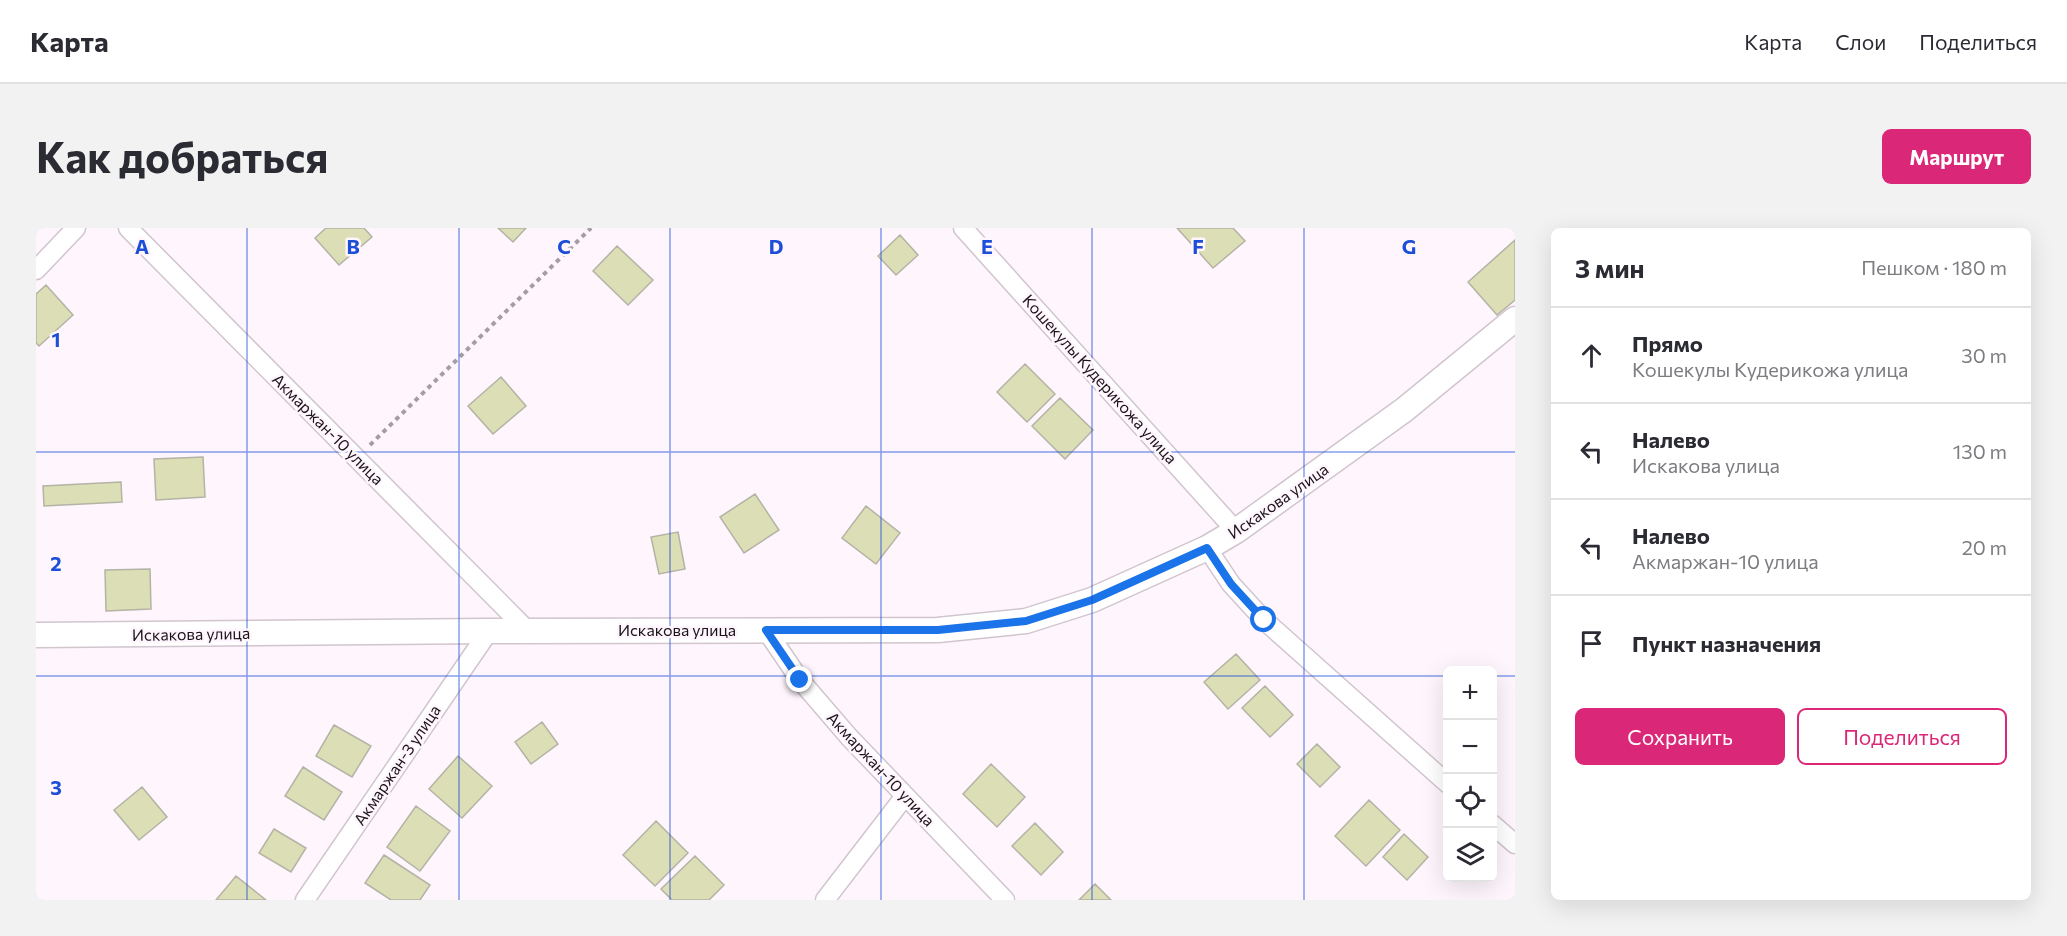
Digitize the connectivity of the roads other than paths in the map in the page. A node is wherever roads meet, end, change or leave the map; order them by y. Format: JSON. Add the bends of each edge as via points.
{"nodes":[{"id":1,"x":76,"y":228,"type":"edge"},
{"id":2,"x":963,"y":228,"type":"edge"},
{"id":3,"x":135,"y":230,"type":"edge"},
{"id":4,"x":36,"y":270,"type":"edge"},
{"id":5,"x":1515,"y":319,"type":"edge"},
{"id":6,"x":1236,"y":531,"type":"junction"},
{"id":7,"x":1207,"y":548,"type":"junction"},
{"id":8,"x":766,"y":630,"type":"junction"},
{"id":9,"x":489,"y":631,"type":"junction"},
{"id":10,"x":528,"y":631,"type":"junction"},
{"id":11,"x":36,"y":635,"type":"edge"},
{"id":12,"x":1443,"y":780,"type":"edge"},
{"id":13,"x":905,"y":796,"type":"junction"},
{"id":14,"x":1497,"y":828,"type":"edge"},
{"id":15,"x":1515,"y":844,"type":"edge"},
{"id":16,"x":304,"y":900,"type":"edge"},
{"id":17,"x":825,"y":900,"type":"edge"},
{"id":18,"x":1005,"y":900,"type":"edge"}],
"edges":[{"from":1,"to":4,"type":"street"},
{"from":2,"to":6,"type":"street","name":"Кошекулы Кудерикожа улица"},
{"from":3,"to":10,"type":"street","name":"Акмаржан-10 улица"},
{"from":5,"to":6,"type":"street","name":"Искакова улица","via":[[1404,410]]},
{"from":6,"to":7,"type":"street","name":"Искакова улица"},
{"from":7,"to":8,"type":"street","name":"Искакова улица","via":[[1092,600],[1026,621],[938,630]]},
{"from":7,"to":12,"type":"street","via":[[1231,584],[1264,620]]},
{"from":8,"to":10,"type":"street","name":"Искакова улица"},
{"from":8,"to":13,"type":"street","name":"Акмаржан-10 улица","via":[[800,680]]},
{"from":9,"to":10,"type":"street","name":"Искакова улица"},
{"from":9,"to":11,"type":"street","name":"Искакова улица"},
{"from":9,"to":16,"type":"street","name":"Акмаржан-3 улица"},
{"from":13,"to":17,"type":"street"},
{"from":13,"to":18,"type":"street","name":"Акмаржан-10 улица"},
{"from":14,"to":15,"type":"street"}]}
